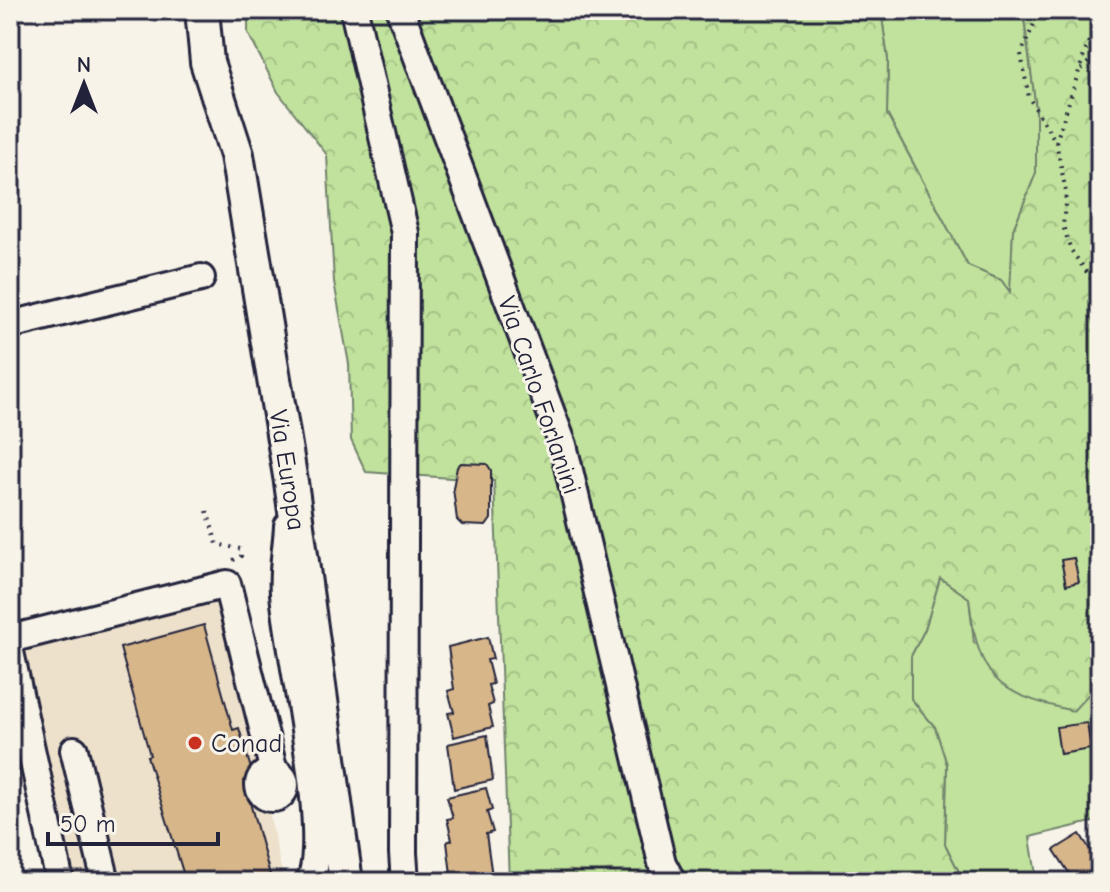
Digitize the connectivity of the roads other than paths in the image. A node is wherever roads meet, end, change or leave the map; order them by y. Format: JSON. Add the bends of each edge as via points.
{"nodes":[{"id":1,"x":182,"y":10,"type":"edge"},
{"id":2,"x":202,"y":10,"type":"edge"},
{"id":3,"x":354,"y":10,"type":"edge"},
{"id":4,"x":400,"y":10,"type":"edge"},
{"id":5,"x":207,"y":62,"type":"junction"},
{"id":6,"x":201,"y":278,"type":"dead end"},
{"id":7,"x":10,"y":325,"type":"edge"},
{"id":8,"x":291,"y":482,"type":"junction"},
{"id":9,"x":10,"y":639,"type":"edge"},
{"id":10,"x":10,"y":652,"type":"edge"},
{"id":11,"x":74,"y":750,"type":"dead end"},
{"id":12,"x":274,"y":772,"type":"dead end"},
{"id":13,"x":665,"y":876,"type":"edge"},
{"id":14,"x":60,"y":882,"type":"edge"},
{"id":15,"x":106,"y":882,"type":"edge"},
{"id":16,"x":310,"y":882,"type":"edge"},
{"id":17,"x":346,"y":882,"type":"edge"},
{"id":18,"x":405,"y":882,"type":"edge"}],
"edges":[{"from":1,"to":5,"type":"main road","name":"Via Europa"},
{"from":2,"to":5,"type":"main road","name":"Via Europa"},
{"from":3,"to":18,"type":"street","via":[[405,233]]},
{"from":4,"to":13,"type":"street","name":"Via Carlo Forlanini","via":[[563,445]]},
{"from":5,"to":8,"type":"main road","name":"Via Europa","via":[[237,155]]},
{"from":6,"to":7,"type":"street"},
{"from":8,"to":16,"type":"street","via":[[284,590],[314,804],[317,868]]},
{"from":8,"to":17,"type":"main road","name":"Via Europa"},
{"from":9,"to":12,"type":"street","via":[[227,584]]},
{"from":10,"to":14,"type":"street"},
{"from":11,"to":15,"type":"street"}]}
